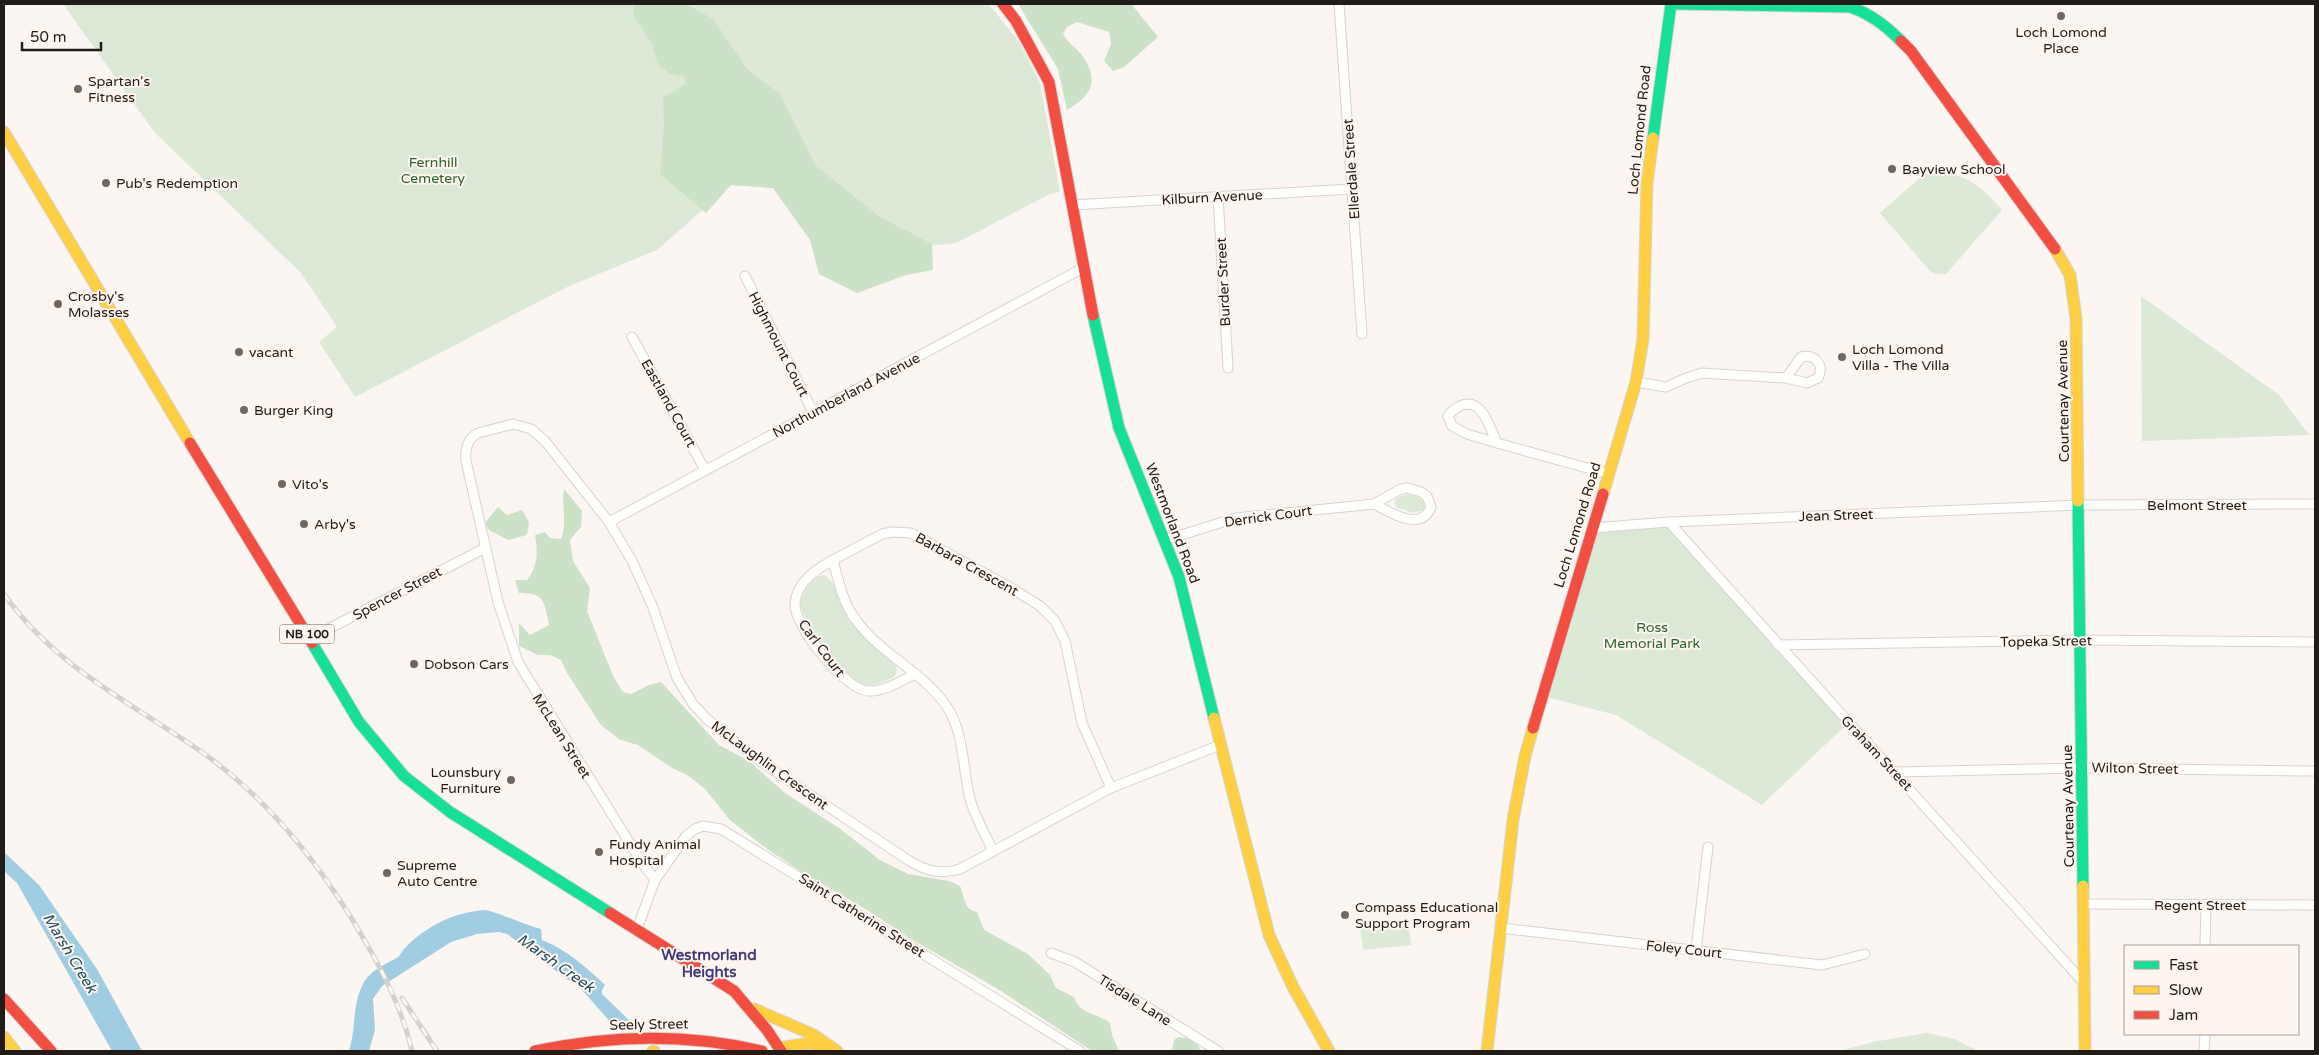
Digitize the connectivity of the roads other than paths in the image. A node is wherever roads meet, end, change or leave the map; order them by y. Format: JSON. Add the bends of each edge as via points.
{"nodes":[{"id":1,"x":1003,"y":4,"type":"edge"},
{"id":2,"x":1339,"y":4,"type":"edge"},
{"id":3,"x":1671,"y":4,"type":"edge"},
{"id":4,"x":1677,"y":4,"type":"edge"},
{"id":5,"x":4,"y":132,"type":"edge"},
{"id":6,"x":1352,"y":189,"type":"junction"},
{"id":7,"x":1218,"y":196,"type":"junction"},
{"id":8,"x":1072,"y":205,"type":"junction"},
{"id":9,"x":1083,"y":268,"type":"junction"},
{"id":10,"x":745,"y":276,"type":"dead end"},
{"id":11,"x":1362,"y":334,"type":"dead end"},
{"id":12,"x":632,"y":337,"type":"dead end"},
{"id":13,"x":1228,"y":368,"type":"dead end"},
{"id":14,"x":1786,"y":378,"type":"dead end"},
{"id":15,"x":1636,"y":382,"type":"junction"},
{"id":16,"x":813,"y":412,"type":"junction"},
{"id":17,"x":1497,"y":443,"type":"junction"},
{"id":18,"x":705,"y":470,"type":"junction"},
{"id":19,"x":1609,"y":474,"type":"junction"},
{"id":20,"x":473,"y":491,"type":"joint"},
{"id":21,"x":1374,"y":504,"type":"junction"},
{"id":22,"x":2315,"y":504,"type":"edge"},
{"id":23,"x":2080,"y":505,"type":"junction"},
{"id":24,"x":609,"y":522,"type":"junction"},
{"id":25,"x":1669,"y":522,"type":"junction"},
{"id":26,"x":1592,"y":528,"type":"junction"},
{"id":27,"x":1165,"y":540,"type":"junction"},
{"id":28,"x":485,"y":548,"type":"junction"},
{"id":29,"x":833,"y":560,"type":"junction"},
{"id":30,"x":309,"y":639,"type":"junction"},
{"id":31,"x":2079,"y":640,"type":"junction"},
{"id":32,"x":2315,"y":642,"type":"edge"},
{"id":33,"x":1778,"y":645,"type":"junction"},
{"id":34,"x":914,"y":674,"type":"junction"},
{"id":35,"x":1220,"y":745,"type":"junction"},
{"id":36,"x":2082,"y":768,"type":"junction"},
{"id":37,"x":2315,"y":771,"type":"edge"},
{"id":38,"x":1895,"y":772,"type":"junction"},
{"id":39,"x":1111,"y":788,"type":"junction"},
{"id":40,"x":1708,"y":847,"type":"dead end"},
{"id":41,"x":994,"y":851,"type":"junction"},
{"id":42,"x":655,"y":880,"type":"junction"},
{"id":43,"x":2084,"y":904,"type":"junction"},
{"id":44,"x":2206,"y":905,"type":"junction"},
{"id":45,"x":2315,"y":905,"type":"edge"},
{"id":46,"x":1502,"y":928,"type":"junction"},
{"id":47,"x":637,"y":929,"type":"junction"},
{"id":48,"x":2205,"y":945,"type":"edge"},
{"id":49,"x":1696,"y":950,"type":"junction"},
{"id":50,"x":1051,"y":953,"type":"dead end"},
{"id":51,"x":1866,"y":954,"type":"dead end"},
{"id":52,"x":2085,"y":984,"type":"junction"},
{"id":53,"x":4,"y":998,"type":"edge"},
{"id":54,"x":748,"y":1006,"type":"junction"},
{"id":55,"x":2205,"y":1035,"type":"edge"},
{"id":56,"x":4,"y":1037,"type":"edge"},
{"id":57,"x":780,"y":1050,"type":"edge"},
{"id":58,"x":15,"y":1051,"type":"edge"},
{"id":59,"x":51,"y":1051,"type":"edge"},
{"id":60,"x":535,"y":1051,"type":"edge"},
{"id":61,"x":762,"y":1051,"type":"edge"},
{"id":62,"x":835,"y":1051,"type":"edge"},
{"id":63,"x":1080,"y":1051,"type":"edge"},
{"id":64,"x":1218,"y":1051,"type":"edge"},
{"id":65,"x":1329,"y":1051,"type":"edge"},
{"id":66,"x":1487,"y":1051,"type":"edge"},
{"id":67,"x":2085,"y":1051,"type":"edge"},
{"id":68,"x":2204,"y":1051,"type":"edge"}],
"edges":[{"from":1,"to":8,"type":"main road","name":"Westmorland Road","via":[[1016,21],[1049,82]]},
{"from":2,"to":6,"type":"street","name":"Ellerdale Street"},
{"from":3,"to":15,"type":"main road","name":"Loch Lomond Road","via":[[1647,183],[1643,339]]},
{"from":4,"to":23,"type":"main road","name":"Courtenay Avenue","via":[[1850,8],[1862,11],[1886,26],[1911,51],[2054,248],[2070,275],[2076,318]]},
{"from":5,"to":30,"type":"main road","number":"NB 100"},
{"from":6,"to":7,"type":"street","name":"Kilburn Avenue"},
{"from":6,"to":11,"type":"street","name":"Ellerdale Street"},
{"from":7,"to":8,"type":"street","name":"Kilburn Avenue"},
{"from":7,"to":13,"type":"street","name":"Burder Street"},
{"from":8,"to":9,"type":"main road","name":"Westmorland Road"},
{"from":9,"to":16,"type":"street","name":"Northumberland Avenue"},
{"from":9,"to":27,"type":"main road","name":"Westmorland Road","via":[[1119,428]]},
{"from":10,"to":16,"type":"street","name":"Highmount Court"},
{"from":12,"to":18,"type":"street","name":"Eastland Court"},
{"from":14,"to":15,"type":"street","via":[[1702,374],[1666,387]]},
{"from":15,"to":19,"type":"main road","name":"Loch Lomond Road"},
{"from":16,"to":18,"type":"street","name":"Northumberland Avenue"},
{"from":17,"to":17,"type":"street","via":[[1452,426],[1448,416],[1451,411],[1467,403],[1477,406]]},
{"from":17,"to":19,"type":"street"},
{"from":18,"to":24,"type":"street","name":"Northumberland Avenue"},
{"from":19,"to":26,"type":"main road","name":"Loch Lomond Road"},
{"from":20,"to":24,"type":"street","name":"McLaughlin Crescent","via":[[466,461],[469,440],[478,433],[507,424],[522,426],[545,441]]},
{"from":20,"to":28,"type":"street","name":"McLean Street"},
{"from":21,"to":21,"type":"street","name":"Derrick Court","via":[[1412,520],[1428,515],[1431,507],[1427,496],[1408,488]]},
{"from":21,"to":27,"type":"street","name":"Derrick Court","via":[[1236,518]]},
{"from":22,"to":23,"type":"street","name":"Belmont Street"},
{"from":23,"to":25,"type":"street","name":"Jean Street"},
{"from":23,"to":31,"type":"main road","name":"Courtenay Avenue"},
{"from":24,"to":41,"type":"street","name":"McLaughlin Crescent","via":[[643,582],[684,691],[718,729],[774,770],[928,871],[939,873],[960,869]]},
{"from":25,"to":26,"type":"street","name":"Jean Street"},
{"from":25,"to":33,"type":"street","name":"Graham Street"},
{"from":26,"to":46,"type":"main road","name":"Loch Lomond Road","via":[[1523,764],[1513,820]]},
{"from":27,"to":35,"type":"main road","name":"Westmorland Road","via":[[1181,585]]},
{"from":28,"to":30,"type":"street","name":"Spencer Street"},
{"from":28,"to":42,"type":"street","name":"McLean Street","via":[[498,602],[518,662]]},
{"from":29,"to":34,"type":"street","via":[[855,620]]},
{"from":29,"to":34,"type":"street","name":"Carl Court","via":[[808,577],[798,591],[795,607],[802,626],[836,671],[859,689],[881,690]]},
{"from":29,"to":39,"type":"street","name":"Barbara Crescent","via":[[882,534],[912,533],[1040,606],[1055,621],[1065,641],[1082,723]]},
{"from":30,"to":47,"type":"main road","number":"NB 100","via":[[359,722],[404,776],[450,812]]},
{"from":31,"to":32,"type":"street","name":"Topeka Street"},
{"from":31,"to":33,"type":"street","name":"Topeka Street"},
{"from":31,"to":36,"type":"main road","name":"Courtenay Avenue"},
{"from":33,"to":38,"type":"street","name":"Graham Street"},
{"from":34,"to":41,"type":"street","via":[[945,704],[952,716],[970,800]]},
{"from":35,"to":39,"type":"street","name":"McLaughlin Crescent"},
{"from":35,"to":65,"type":"main road","name":"Westmorland Road","via":[[1269,935],[1293,987]]},
{"from":36,"to":37,"type":"street","name":"Wilton Street"},
{"from":36,"to":38,"type":"street","name":"Wilton Street"},
{"from":36,"to":43,"type":"main road","name":"Courtenay Avenue"},
{"from":38,"to":52,"type":"street","name":"Graham Street"},
{"from":39,"to":41,"type":"street","name":"McLaughlin Crescent"},
{"from":40,"to":49,"type":"street"},
{"from":42,"to":47,"type":"street"},
{"from":42,"to":63,"type":"street","name":"Saint Catherine Street","via":[[686,836],[695,829],[703,826],[721,829]]},
{"from":43,"to":44,"type":"street","name":"Regent Street"},
{"from":43,"to":52,"type":"main road","name":"Courtenay Avenue"},
{"from":44,"to":45,"type":"street","name":"Regent Street"},
{"from":44,"to":48,"type":"street"},
{"from":46,"to":49,"type":"street","name":"Foley Court"},
{"from":46,"to":66,"type":"main road","name":"Loch Lomond Road"},
{"from":47,"to":54,"type":"main road","number":"NB 100","via":[[734,991]]},
{"from":49,"to":51,"type":"street","name":"Foley Court","via":[[1822,965]]},
{"from":50,"to":64,"type":"street","name":"Tisdale Lane","via":[[1075,962]]},
{"from":52,"to":67,"type":"main road","name":"Courtenay Avenue"},
{"from":53,"to":59,"type":"main road"},
{"from":54,"to":57,"type":"main road","number":"NB 100"},
{"from":54,"to":62,"type":"main road","via":[[814,1035]]},
{"from":55,"to":68,"type":"street"},
{"from":56,"to":58,"type":"main road"},
{"from":57,"to":62,"type":"main road","via":[[810,1042]]},
{"from":60,"to":61,"type":"main road","name":"Seely Street","via":[[582,1042],[655,1037],[709,1040]]}]}
